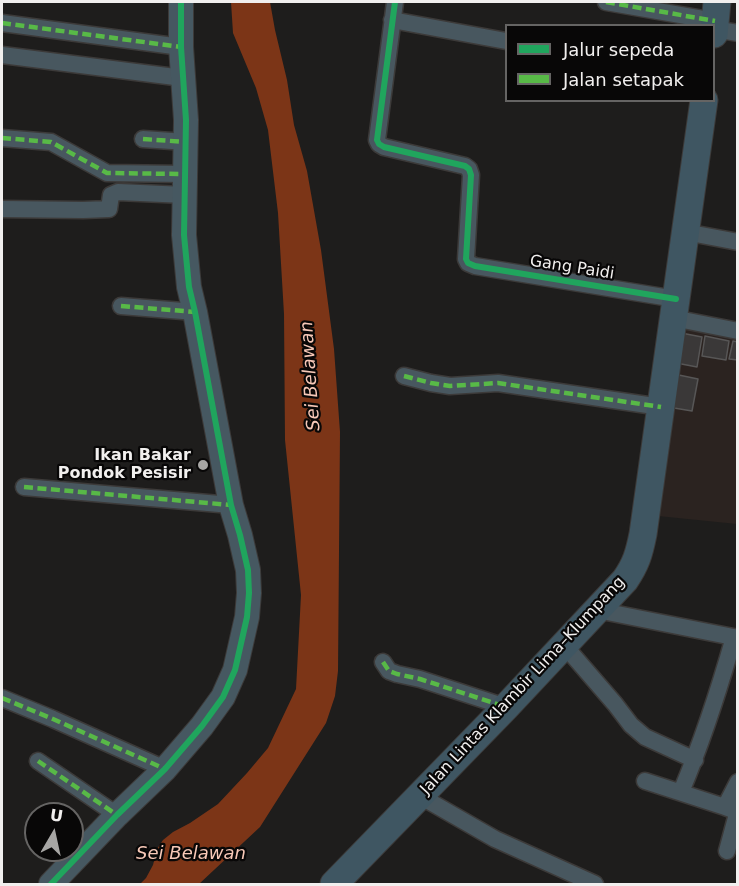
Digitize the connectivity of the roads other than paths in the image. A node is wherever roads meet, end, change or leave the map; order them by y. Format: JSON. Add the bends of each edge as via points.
{"nodes":[{"id":1,"x":181,"y":2,"type":"edge"},
{"id":2,"x":395,"y":2,"type":"edge"},
{"id":3,"x":606,"y":2,"type":"edge"},
{"id":4,"x":392,"y":20,"type":"junction"},
{"id":5,"x":2,"y":22,"type":"edge"},
{"id":6,"x":719,"y":24,"type":"edge"},
{"id":7,"x":505,"y":41,"type":"edge"},
{"id":8,"x":181,"y":47,"type":"junction"},
{"id":9,"x":2,"y":55,"type":"edge"},
{"id":10,"x":183,"y":78,"type":"junction"},
{"id":11,"x":704,"y":102,"type":"edge"},
{"id":12,"x":2,"y":138,"type":"edge"},
{"id":13,"x":143,"y":140,"type":"dead end"},
{"id":14,"x":186,"y":142,"type":"junction"},
{"id":15,"x":185,"y":184,"type":"junction"},
{"id":16,"x":2,"y":208,"type":"edge"},
{"id":17,"x":686,"y":232,"type":"junction"},
{"id":18,"x":738,"y":242,"type":"edge"},
{"id":19,"x":121,"y":306,"type":"dead end"},
{"id":20,"x":675,"y":309,"type":"junction"},
{"id":21,"x":195,"y":312,"type":"junction"},
{"id":22,"x":738,"y":331,"type":"edge"},
{"id":23,"x":404,"y":376,"type":"dead end"},
{"id":24,"x":661,"y":407,"type":"junction"},
{"id":25,"x":24,"y":487,"type":"dead end"},
{"id":26,"x":231,"y":505,"type":"junction"},
{"id":27,"x":597,"y":610,"type":"junction"},
{"id":28,"x":736,"y":637,"type":"edge"},
{"id":29,"x":564,"y":645,"type":"junction"},
{"id":30,"x":383,"y":662,"type":"dead end"},
{"id":31,"x":2,"y":698,"type":"edge"},
{"id":32,"x":506,"y":707,"type":"junction"},
{"id":33,"x":695,"y":760,"type":"junction"},
{"id":34,"x":38,"y":761,"type":"dead end"},
{"id":35,"x":165,"y":769,"type":"junction"},
{"id":36,"x":645,"y":781,"type":"dead end"},
{"id":37,"x":738,"y":782,"type":"edge"},
{"id":38,"x":681,"y":792,"type":"junction"},
{"id":39,"x":420,"y":796,"type":"junction"},
{"id":40,"x":725,"y":807,"type":"junction"},
{"id":41,"x":117,"y":815,"type":"junction"},
{"id":42,"x":84,"y":841,"type":"edge"},
{"id":43,"x":727,"y":851,"type":"dead end"},
{"id":44,"x":67,"y":862,"type":"edge"},
{"id":45,"x":51,"y":885,"type":"edge"},
{"id":46,"x":334,"y":885,"type":"edge"},
{"id":47,"x":595,"y":885,"type":"edge"}],
"edges":[{"from":1,"to":8,"type":"street"},
{"from":2,"to":4,"type":"street"},
{"from":3,"to":6,"type":"street"},
{"from":4,"to":7,"type":"street"},
{"from":4,"to":20,"type":"street","name":"Gang Paidi","via":[[377,140],[384,147],[469,169],[468,263]]},
{"from":5,"to":8,"type":"street"},
{"from":8,"to":10,"type":"street"},
{"from":9,"to":10,"type":"street"},
{"from":10,"to":14,"type":"street"},
{"from":11,"to":17,"type":"main road","name":"Jalan Lintas Klambir Lima–Klumpang"},
{"from":12,"to":15,"type":"street","via":[[51,142],[107,173]]},
{"from":13,"to":14,"type":"street"},
{"from":14,"to":15,"type":"street"},
{"from":15,"to":16,"type":"street","via":[[118,192],[111,195],[109,209]]},
{"from":15,"to":21,"type":"street","via":[[185,253]]},
{"from":17,"to":18,"type":"street"},
{"from":17,"to":20,"type":"main road","name":"Jalan Lintas Klambir Lima–Klumpang"},
{"from":19,"to":21,"type":"street"},
{"from":20,"to":22,"type":"street","name":"Gang Paidi"},
{"from":20,"to":24,"type":"main road","name":"Jalan Lintas Klambir Lima–Klumpang"},
{"from":21,"to":26,"type":"street"},
{"from":23,"to":24,"type":"street","via":[[450,386],[498,383]]},
{"from":24,"to":27,"type":"main road","name":"Jalan Lintas Klambir Lima–Klumpang","via":[[639,554],[625,580]]},
{"from":25,"to":26,"type":"street"},
{"from":26,"to":35,"type":"street","via":[[248,570],[249,593],[235,670],[223,697]]},
{"from":27,"to":28,"type":"street"},
{"from":27,"to":29,"type":"main road","name":"Jalan Lintas Klambir Lima–Klumpang"},
{"from":28,"to":33,"type":"street"},
{"from":29,"to":32,"type":"main road","name":"Jalan Lintas Klambir Lima–Klumpang"},
{"from":29,"to":33,"type":"street","via":[[631,725],[645,737]]},
{"from":30,"to":32,"type":"street","via":[[397,674]]},
{"from":31,"to":35,"type":"street"},
{"from":32,"to":39,"type":"main road","name":"Jalan Lintas Klambir Lima–Klumpang"},
{"from":33,"to":38,"type":"street"},
{"from":34,"to":41,"type":"street"},
{"from":35,"to":41,"type":"street"},
{"from":36,"to":38,"type":"street"},
{"from":37,"to":40,"type":"street"},
{"from":38,"to":40,"type":"street"},
{"from":39,"to":46,"type":"main road","name":"Jalan Lintas Klambir Lima–Klumpang"},
{"from":39,"to":47,"type":"street","via":[[495,839]]},
{"from":40,"to":43,"type":"street","via":[[737,814]]},
{"from":41,"to":42,"type":"street"},
{"from":44,"to":45,"type":"street"}]}
